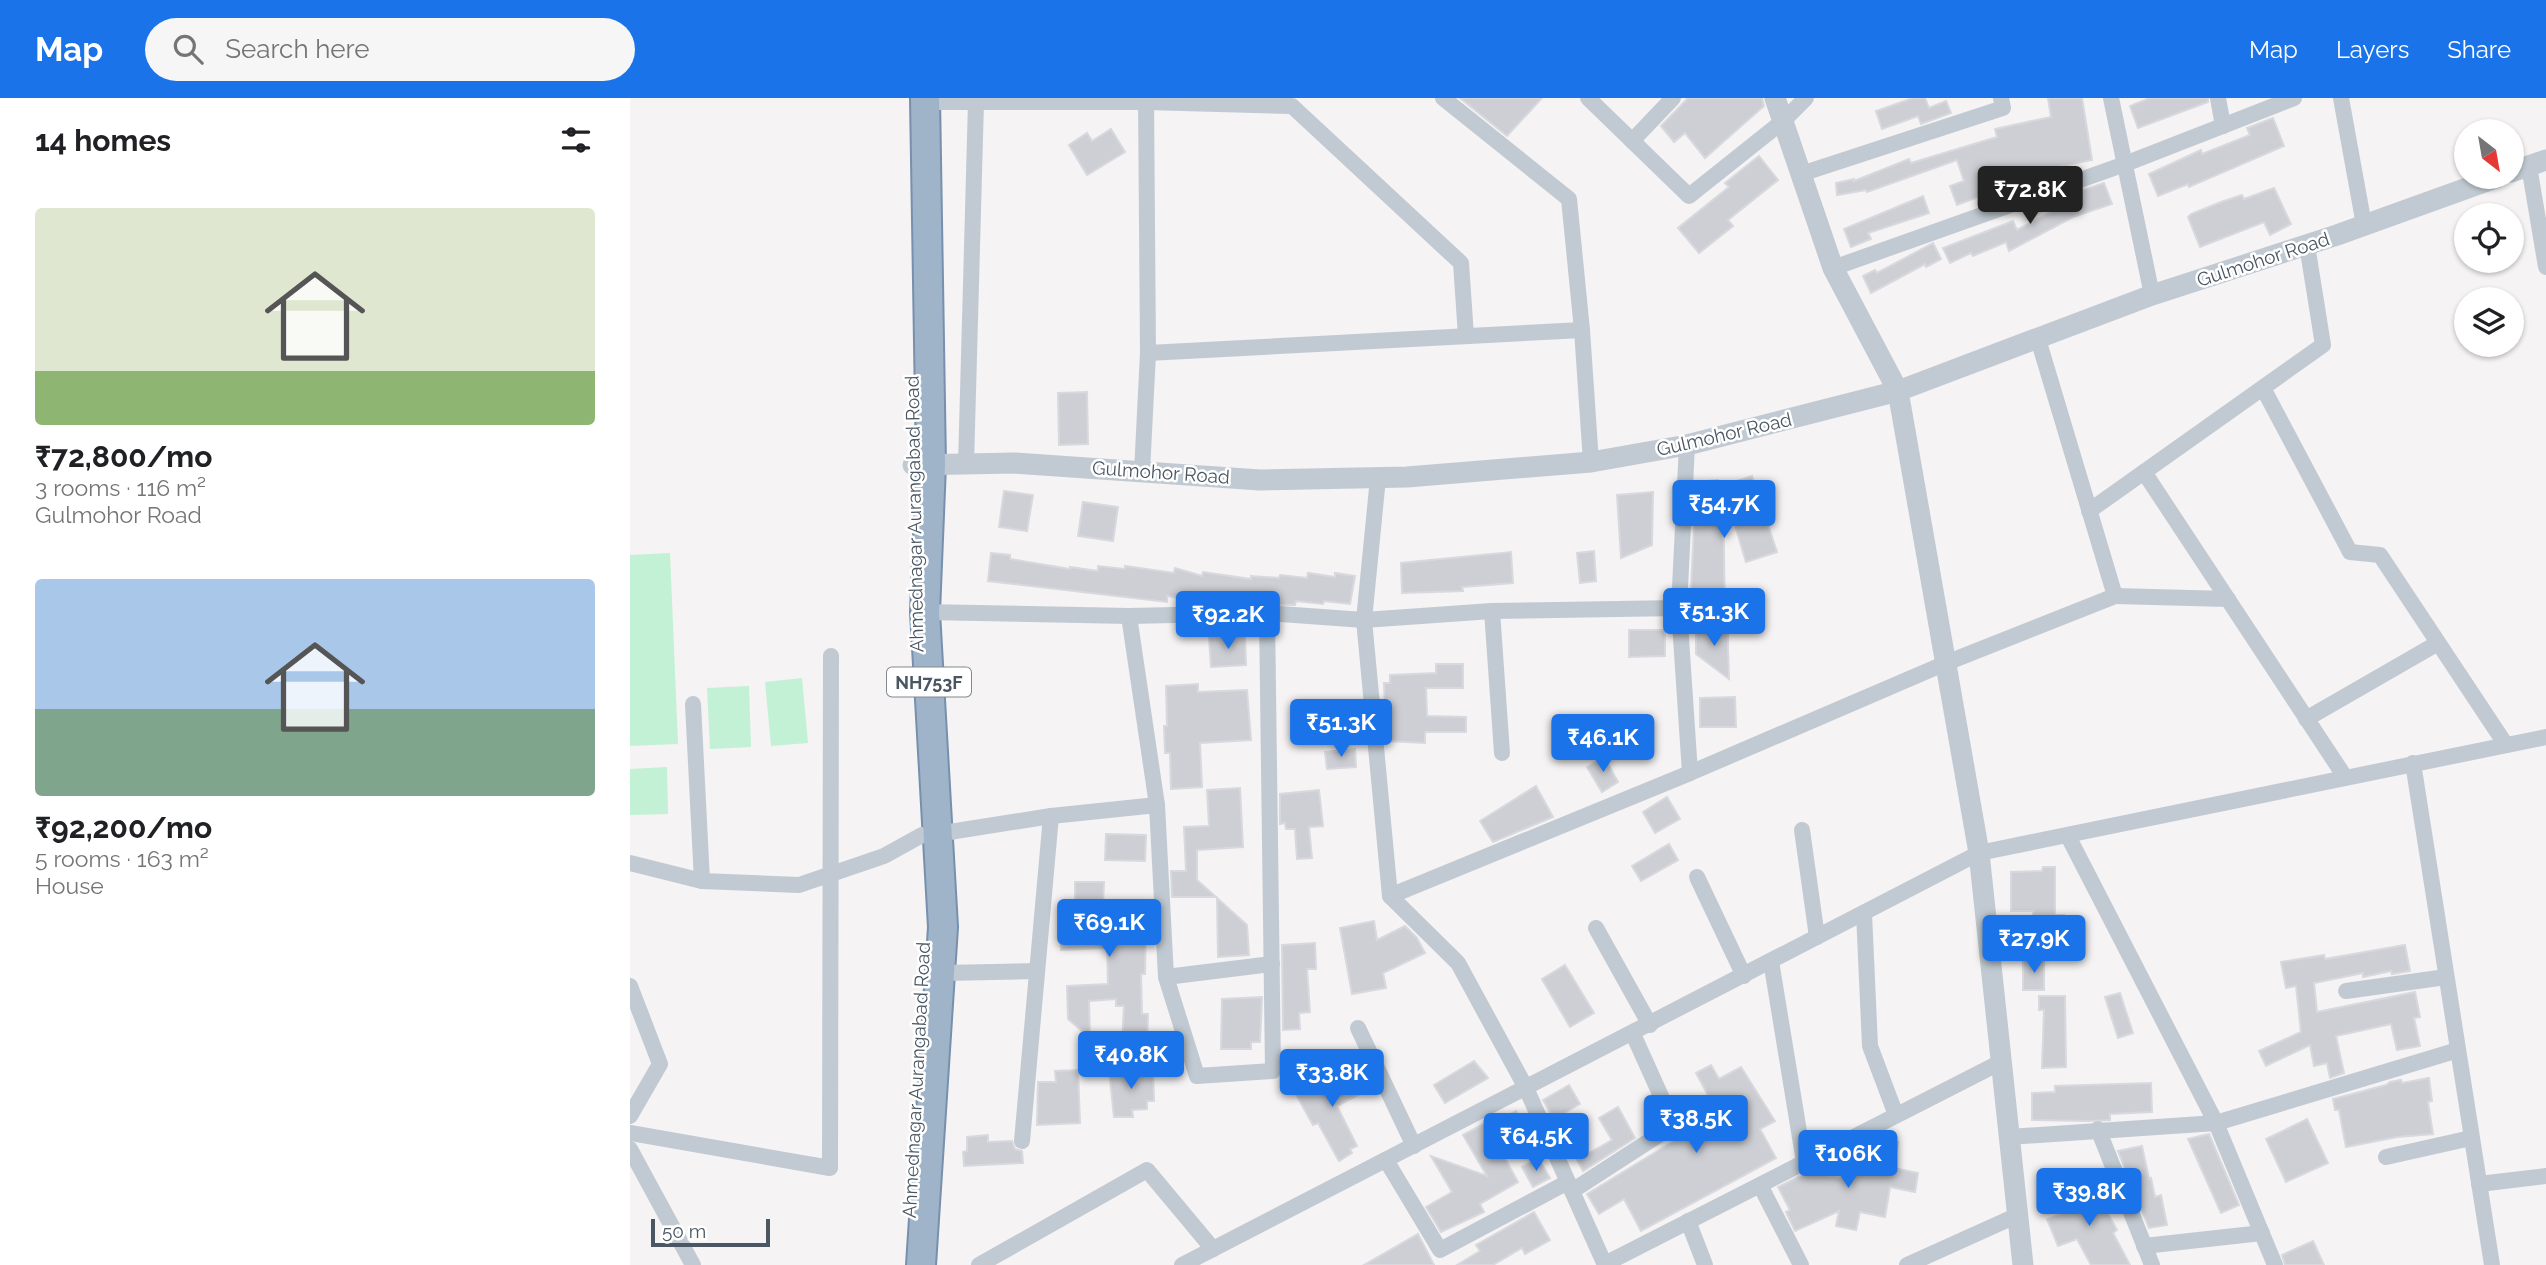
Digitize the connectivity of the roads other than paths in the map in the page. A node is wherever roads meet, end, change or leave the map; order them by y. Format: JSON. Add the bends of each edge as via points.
{"nodes":[{"id":1,"x":1443,"y":98,"type":"edge"},
{"id":2,"x":1588,"y":98,"type":"edge"},
{"id":3,"x":1673,"y":98,"type":"edge"},
{"id":4,"x":1775,"y":98,"type":"edge"},
{"id":5,"x":1806,"y":98,"type":"edge"},
{"id":6,"x":2001,"y":98,"type":"edge"},
{"id":7,"x":2111,"y":98,"type":"edge"},
{"id":8,"x":2218,"y":98,"type":"edge"},
{"id":9,"x":2294,"y":98,"type":"edge"},
{"id":10,"x":2341,"y":98,"type":"edge"},
{"id":11,"x":919,"y":99,"type":"edge"},
{"id":12,"x":1146,"y":100,"type":"edge"},
{"id":13,"x":976,"y":102,"type":"junction"},
{"id":14,"x":1783,"y":121,"type":"junction"},
{"id":15,"x":2223,"y":125,"type":"junction"},
{"id":16,"x":1632,"y":141,"type":"junction"},
{"id":17,"x":2126,"y":164,"type":"junction"},
{"id":18,"x":2529,"y":166,"type":"edge"},
{"id":19,"x":1801,"y":174,"type":"junction"},
{"id":20,"x":2464,"y":189,"type":"edge"},
{"id":21,"x":2364,"y":225,"type":"junction"},
{"id":22,"x":2306,"y":245,"type":"junction"},
{"id":23,"x":2546,"y":267,"type":"edge"},
{"id":24,"x":1833,"y":268,"type":"junction"},
{"id":25,"x":2152,"y":295,"type":"junction"},
{"id":26,"x":1582,"y":331,"type":"junction"},
{"id":27,"x":1466,"y":336,"type":"junction"},
{"id":28,"x":2038,"y":339,"type":"junction"},
{"id":29,"x":1148,"y":353,"type":"junction"},
{"id":30,"x":2263,"y":388,"type":"junction"},
{"id":31,"x":1898,"y":391,"type":"junction"},
{"id":32,"x":1687,"y":445,"type":"junction"},
{"id":33,"x":1591,"y":462,"type":"junction"},
{"id":34,"x":922,"y":465,"type":"junction"},
{"id":35,"x":967,"y":465,"type":"junction"},
{"id":36,"x":1142,"y":472,"type":"junction"},
{"id":37,"x":2144,"y":472,"type":"junction"},
{"id":38,"x":1378,"y":478,"type":"junction"},
{"id":39,"x":2089,"y":511,"type":"junction"},
{"id":40,"x":2115,"y":596,"type":"junction"},
{"id":41,"x":2228,"y":599,"type":"junction"},
{"id":42,"x":1679,"y":608,"type":"junction"},
{"id":43,"x":1492,"y":611,"type":"junction"},
{"id":44,"x":925,"y":612,"type":"junction"},
{"id":45,"x":1267,"y":613,"type":"junction"},
{"id":46,"x":1129,"y":616,"type":"junction"},
{"id":47,"x":1364,"y":620,"type":"junction"},
{"id":48,"x":2438,"y":642,"type":"junction"},
{"id":49,"x":831,"y":656,"type":"dead end"},
{"id":50,"x":1946,"y":663,"type":"junction"},
{"id":51,"x":693,"y":704,"type":"dead end"},
{"id":52,"x":2306,"y":719,"type":"junction"},
{"id":53,"x":2546,"y":737,"type":"edge"},
{"id":54,"x":2506,"y":745,"type":"junction"},
{"id":55,"x":1502,"y":753,"type":"dead end"},
{"id":56,"x":2413,"y":763,"type":"junction"},
{"id":57,"x":1690,"y":773,"type":"junction"},
{"id":58,"x":2345,"y":777,"type":"junction"},
{"id":59,"x":1157,"y":805,"type":"junction"},
{"id":60,"x":1051,"y":816,"type":"junction"},
{"id":61,"x":1802,"y":830,"type":"dead end"},
{"id":62,"x":930,"y":835,"type":"junction"},
{"id":63,"x":2068,"y":836,"type":"junction"},
{"id":64,"x":1979,"y":853,"type":"junction"},
{"id":65,"x":630,"y":863,"type":"edge"},
{"id":66,"x":830,"y":874,"type":"junction"},
{"id":67,"x":1697,"y":877,"type":"dead end"},
{"id":68,"x":702,"y":881,"type":"junction"},
{"id":69,"x":1390,"y":896,"type":"junction"},
{"id":70,"x":1864,"y":913,"type":"junction"},
{"id":71,"x":1596,"y":928,"type":"dead end"},
{"id":72,"x":1817,"y":937,"type":"junction"},
{"id":73,"x":1772,"y":961,"type":"junction"},
{"id":74,"x":1272,"y":964,"type":"junction"},
{"id":75,"x":1037,"y":971,"type":"junction"},
{"id":76,"x":942,"y":973,"type":"junction"},
{"id":77,"x":1744,"y":976,"type":"junction"},
{"id":78,"x":1166,"y":977,"type":"junction"},
{"id":79,"x":2446,"y":977,"type":"junction"},
{"id":80,"x":630,"y":986,"type":"edge"},
{"id":81,"x":2346,"y":991,"type":"dead end"},
{"id":82,"x":1650,"y":1024,"type":"junction"},
{"id":83,"x":1358,"y":1028,"type":"dead end"},
{"id":84,"x":1633,"y":1034,"type":"junction"},
{"id":85,"x":2458,"y":1050,"type":"junction"},
{"id":86,"x":2001,"y":1062,"type":"junction"},
{"id":87,"x":1526,"y":1088,"type":"junction"},
{"id":88,"x":1896,"y":1115,"type":"junction"},
{"id":89,"x":630,"y":1116,"type":"edge"},
{"id":90,"x":2216,"y":1123,"type":"junction"},
{"id":91,"x":2098,"y":1129,"type":"junction"},
{"id":92,"x":630,"y":1133,"type":"edge"},
{"id":93,"x":2009,"y":1137,"type":"junction"},
{"id":94,"x":2472,"y":1138,"type":"junction"},
{"id":95,"x":1022,"y":1141,"type":"dead end"},
{"id":96,"x":1414,"y":1146,"type":"junction"},
{"id":97,"x":630,"y":1149,"type":"edge"},
{"id":98,"x":2386,"y":1157,"type":"dead end"},
{"id":99,"x":1387,"y":1160,"type":"junction"},
{"id":100,"x":1804,"y":1162,"type":"junction"},
{"id":101,"x":2546,"y":1177,"type":"edge"},
{"id":102,"x":2479,"y":1184,"type":"junction"},
{"id":103,"x":1760,"y":1185,"type":"junction"},
{"id":104,"x":1570,"y":1186,"type":"junction"},
{"id":105,"x":2018,"y":1215,"type":"junction"},
{"id":106,"x":1688,"y":1222,"type":"junction"},
{"id":107,"x":2262,"y":1233,"type":"junction"},
{"id":108,"x":2144,"y":1246,"type":"junction"},
{"id":109,"x":1213,"y":1249,"type":"junction"},
{"id":110,"x":693,"y":1265,"type":"edge"},
{"id":111,"x":905,"y":1265,"type":"edge"},
{"id":112,"x":921,"y":1265,"type":"edge"},
{"id":113,"x":979,"y":1265,"type":"edge"},
{"id":114,"x":1182,"y":1265,"type":"edge"},
{"id":115,"x":1605,"y":1265,"type":"edge"},
{"id":116,"x":1705,"y":1265,"type":"edge"},
{"id":117,"x":1801,"y":1265,"type":"edge"},
{"id":118,"x":1907,"y":1265,"type":"edge"},
{"id":119,"x":2023,"y":1265,"type":"edge"},
{"id":120,"x":2152,"y":1265,"type":"edge"},
{"id":121,"x":2276,"y":1265,"type":"edge"},
{"id":122,"x":2492,"y":1265,"type":"edge"}],
"edges":[{"from":1,"to":26,"type":"street","via":[[1569,199]]},
{"from":2,"to":16,"type":"street"},
{"from":3,"to":16,"type":"street"},
{"from":4,"to":14,"type":"street"},
{"from":5,"to":14,"type":"street"},
{"from":6,"to":19,"type":"street","via":[[2003,108]]},
{"from":7,"to":17,"type":"street"},
{"from":8,"to":15,"type":"street"},
{"from":9,"to":15,"type":"street"},
{"from":10,"to":21,"type":"street"},
{"from":11,"to":13,"type":"street"},
{"from":11,"to":34,"type":"highway","name":"Ahmednagar Aurangabad Road","number":"NH753F"},
{"from":12,"to":13,"type":"street"},
{"from":12,"to":27,"type":"street","via":[[1292,106],[1461,263]]},
{"from":12,"to":29,"type":"street"},
{"from":13,"to":35,"type":"street"},
{"from":14,"to":16,"type":"street","via":[[1689,196]]},
{"from":14,"to":19,"type":"street"},
{"from":15,"to":17,"type":"street"},
{"from":17,"to":24,"type":"street"},
{"from":17,"to":25,"type":"street"},
{"from":18,"to":23,"type":"street"},
{"from":19,"to":24,"type":"street"},
{"from":20,"to":21,"type":"street","name":"Gulmohor Road"},
{"from":21,"to":22,"type":"street","name":"Gulmohor Road"},
{"from":22,"to":25,"type":"street","name":"Gulmohor Road"},
{"from":22,"to":30,"type":"street","via":[[2323,345]]},
{"from":24,"to":31,"type":"street"},
{"from":25,"to":28,"type":"street","name":"Gulmohor Road"},
{"from":26,"to":27,"type":"street"},
{"from":26,"to":33,"type":"street"},
{"from":27,"to":29,"type":"street"},
{"from":28,"to":31,"type":"street","name":"Gulmohor Road"},
{"from":28,"to":39,"type":"street"},
{"from":29,"to":36,"type":"street"},
{"from":30,"to":37,"type":"street"},
{"from":30,"to":48,"type":"street","via":[[2350,552],[2380,555]]},
{"from":31,"to":32,"type":"street","name":"Gulmohor Road"},
{"from":31,"to":50,"type":"street"},
{"from":32,"to":33,"type":"street","name":"Gulmohor Road"},
{"from":32,"to":42,"type":"street"},
{"from":33,"to":38,"type":"street","name":"Gulmohor Road"},
{"from":34,"to":35,"type":"street","name":"Gulmohor Road"},
{"from":34,"to":44,"type":"highway","number":"NH753F"},
{"from":34,"to":62,"type":"highway","name":"Ahmednagar Aurangabad Road","number":"NH753F"},
{"from":35,"to":36,"type":"street","name":"Gulmohor Road","via":[[1014,463]]},
{"from":36,"to":38,"type":"street","name":"Gulmohor Road","via":[[1260,480]]},
{"from":37,"to":39,"type":"street"},
{"from":37,"to":41,"type":"street"},
{"from":38,"to":47,"type":"street"},
{"from":39,"to":40,"type":"street"},
{"from":40,"to":41,"type":"street"},
{"from":40,"to":50,"type":"street"},
{"from":41,"to":52,"type":"street"},
{"from":42,"to":43,"type":"street"},
{"from":42,"to":57,"type":"street"},
{"from":43,"to":47,"type":"street"},
{"from":43,"to":55,"type":"street"},
{"from":44,"to":46,"type":"street"},
{"from":44,"to":62,"type":"highway","number":"NH753F"},
{"from":45,"to":46,"type":"street"},
{"from":45,"to":47,"type":"street"},
{"from":45,"to":74,"type":"street"},
{"from":46,"to":59,"type":"street"},
{"from":47,"to":69,"type":"street"},
{"from":48,"to":52,"type":"street"},
{"from":48,"to":54,"type":"street"},
{"from":49,"to":66,"type":"street"},
{"from":50,"to":57,"type":"street"},
{"from":50,"to":64,"type":"street"},
{"from":51,"to":68,"type":"street"},
{"from":52,"to":58,"type":"street"},
{"from":53,"to":54,"type":"street"},
{"from":54,"to":56,"type":"street"},
{"from":56,"to":58,"type":"street"},
{"from":56,"to":79,"type":"street"},
{"from":57,"to":69,"type":"street"},
{"from":58,"to":63,"type":"street"},
{"from":59,"to":60,"type":"street"},
{"from":59,"to":78,"type":"street"},
{"from":60,"to":62,"type":"street"},
{"from":60,"to":75,"type":"street"},
{"from":61,"to":72,"type":"street"},
{"from":62,"to":66,"type":"street"},
{"from":62,"to":76,"type":"highway","number":"NH753F","via":[[943,927]]},
{"from":62,"to":111,"type":"highway","name":"Ahmednagar Aurangabad Road","number":"NH753F"},
{"from":63,"to":64,"type":"street"},
{"from":63,"to":90,"type":"street"},
{"from":64,"to":70,"type":"street"},
{"from":64,"to":86,"type":"street"},
{"from":65,"to":68,"type":"street"},
{"from":66,"to":68,"type":"street","via":[[799,885]]},
{"from":66,"to":92,"type":"street","via":[[831,1168]]},
{"from":67,"to":77,"type":"street"},
{"from":69,"to":87,"type":"street","via":[[1458,964]]},
{"from":70,"to":72,"type":"street"},
{"from":70,"to":88,"type":"street","via":[[1870,1046]]},
{"from":71,"to":82,"type":"street"},
{"from":72,"to":73,"type":"street"},
{"from":73,"to":77,"type":"street"},
{"from":73,"to":100,"type":"street"},
{"from":74,"to":78,"type":"street"},
{"from":74,"to":78,"type":"street","via":[[1273,1071],[1197,1076]]},
{"from":75,"to":76,"type":"street"},
{"from":75,"to":95,"type":"street"},
{"from":76,"to":112,"type":"highway","number":"NH753F"},
{"from":77,"to":82,"type":"street"},
{"from":79,"to":81,"type":"street"},
{"from":79,"to":85,"type":"street"},
{"from":80,"to":89,"type":"street","via":[[660,1064]]},
{"from":82,"to":84,"type":"street"},
{"from":83,"to":96,"type":"street"},
{"from":84,"to":87,"type":"street"},
{"from":84,"to":104,"type":"street","via":[[1674,1125]]},
{"from":85,"to":90,"type":"street"},
{"from":85,"to":94,"type":"street"},
{"from":86,"to":88,"type":"street"},
{"from":86,"to":93,"type":"street"},
{"from":87,"to":96,"type":"street"},
{"from":87,"to":104,"type":"street"},
{"from":88,"to":100,"type":"street"},
{"from":90,"to":91,"type":"street"},
{"from":90,"to":107,"type":"street"},
{"from":91,"to":93,"type":"street"},
{"from":91,"to":108,"type":"street"},
{"from":93,"to":105,"type":"street"},
{"from":94,"to":98,"type":"street"},
{"from":94,"to":102,"type":"street"},
{"from":96,"to":99,"type":"street"},
{"from":97,"to":110,"type":"street"},
{"from":99,"to":104,"type":"street","via":[[1440,1250]]},
{"from":99,"to":109,"type":"street"},
{"from":100,"to":103,"type":"street"},
{"from":101,"to":102,"type":"street"},
{"from":102,"to":122,"type":"street"},
{"from":103,"to":106,"type":"street"},
{"from":103,"to":117,"type":"street"},
{"from":104,"to":115,"type":"street"},
{"from":105,"to":118,"type":"street"},
{"from":105,"to":119,"type":"street"},
{"from":106,"to":115,"type":"street"},
{"from":106,"to":116,"type":"street"},
{"from":107,"to":108,"type":"street"},
{"from":107,"to":121,"type":"street"},
{"from":108,"to":120,"type":"street"},
{"from":109,"to":113,"type":"street","via":[[1147,1170]]},
{"from":109,"to":114,"type":"street"}]}
